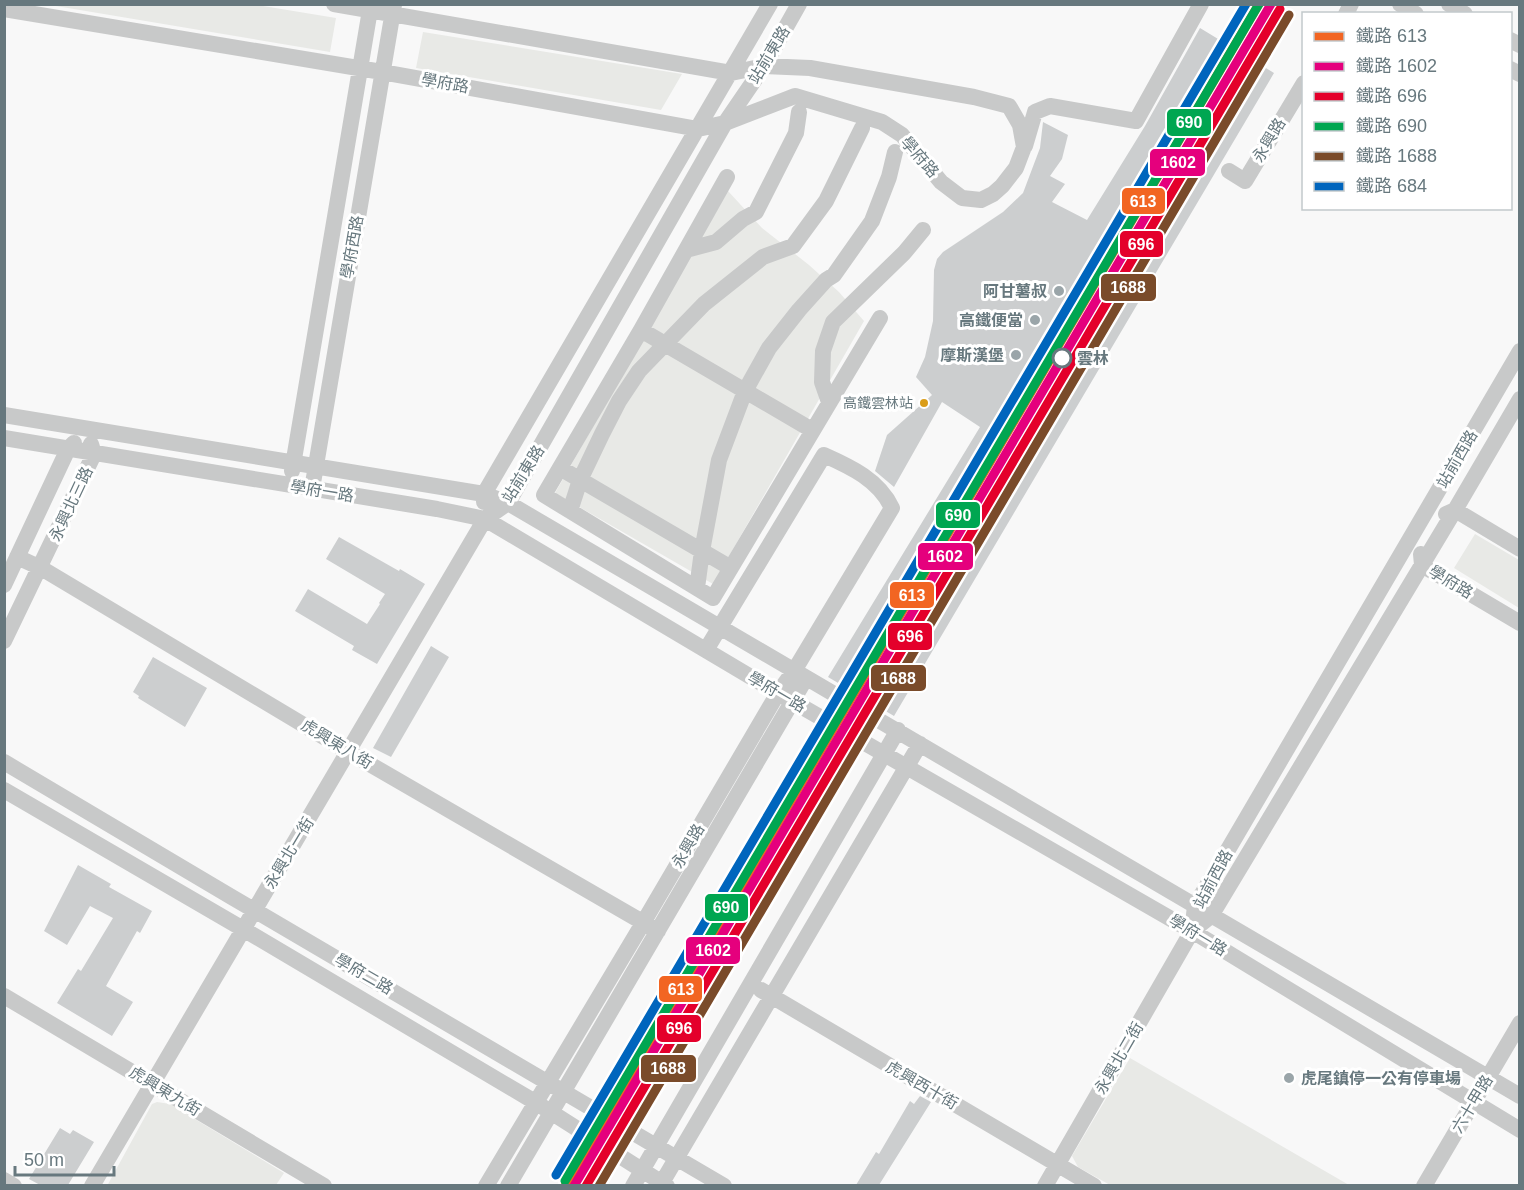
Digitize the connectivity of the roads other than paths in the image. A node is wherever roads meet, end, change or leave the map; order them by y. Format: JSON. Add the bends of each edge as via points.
{"nodes":[{"id":1,"x":334,"y":4,"type":"edge"},
{"id":2,"x":770,"y":4,"type":"edge"},
{"id":3,"x":799,"y":4,"type":"edge"},
{"id":4,"x":1201,"y":4,"type":"edge"},
{"id":5,"x":1400,"y":4,"type":"edge"},
{"id":6,"x":1449,"y":4,"type":"edge"},
{"id":7,"x":370,"y":8,"type":"edge"},
{"id":8,"x":4,"y":9,"type":"edge"},
{"id":9,"x":393,"y":9,"type":"edge"},
{"id":10,"x":1413,"y":12,"type":"edge"},
{"id":11,"x":1462,"y":12,"type":"edge"},
{"id":12,"x":764,"y":66,"type":"junction"},
{"id":13,"x":359,"y":69,"type":"junction"},
{"id":14,"x":382,"y":72,"type":"junction"},
{"id":15,"x":730,"y":73,"type":"junction"},
{"id":16,"x":1302,"y":86,"type":"edge"},
{"id":17,"x":798,"y":112,"type":"dead end"},
{"id":18,"x":725,"y":123,"type":"junction"},
{"id":19,"x":862,"y":128,"type":"dead end"},
{"id":20,"x":698,"y":129,"type":"junction"},
{"id":21,"x":1024,"y":147,"type":"junction"},
{"id":22,"x":895,"y":152,"type":"dead end"},
{"id":23,"x":1229,"y":171,"type":"dead end"},
{"id":24,"x":727,"y":177,"type":"dead end"},
{"id":25,"x":923,"y":230,"type":"dead end"},
{"id":26,"x":686,"y":250,"type":"junction"},
{"id":27,"x":880,"y":318,"type":"dead end"},
{"id":28,"x":641,"y":330,"type":"junction"},
{"id":29,"x":665,"y":344,"type":"junction"},
{"id":30,"x":1520,"y":351,"type":"edge"},
{"id":31,"x":745,"y":391,"type":"junction"},
{"id":32,"x":1520,"y":399,"type":"edge"},
{"id":33,"x":829,"y":402,"type":"junction"},
{"id":34,"x":4,"y":415,"type":"edge"},
{"id":35,"x":86,"y":428,"type":"junction"},
{"id":36,"x":812,"y":430,"type":"junction"},
{"id":37,"x":4,"y":438,"type":"edge"},
{"id":38,"x":68,"y":449,"type":"junction"},
{"id":39,"x":94,"y":454,"type":"junction"},
{"id":40,"x":293,"y":462,"type":"junction"},
{"id":41,"x":316,"y":464,"type":"junction"},
{"id":42,"x":560,"y":468,"type":"junction"},
{"id":43,"x":580,"y":480,"type":"junction"},
{"id":44,"x":290,"y":486,"type":"junction"},
{"id":45,"x":312,"y":489,"type":"junction"},
{"id":46,"x":484,"y":494,"type":"junction"},
{"id":47,"x":508,"y":503,"type":"junction"},
{"id":48,"x":1455,"y":510,"type":"junction"},
{"id":49,"x":570,"y":511,"type":"junction"},
{"id":50,"x":485,"y":519,"type":"junction"},
{"id":51,"x":1419,"y":525,"type":"junction"},
{"id":52,"x":1520,"y":549,"type":"edge"},
{"id":53,"x":702,"y":551,"type":"junction"},
{"id":54,"x":17,"y":557,"type":"junction"},
{"id":55,"x":1422,"y":565,"type":"junction"},
{"id":56,"x":731,"y":567,"type":"junction"},
{"id":57,"x":41,"y":568,"type":"junction"},
{"id":58,"x":4,"y":585,"type":"edge"},
{"id":59,"x":697,"y":588,"type":"junction"},
{"id":60,"x":1520,"y":623,"type":"edge"},
{"id":61,"x":720,"y":628,"type":"junction"},
{"id":62,"x":4,"y":641,"type":"edge"},
{"id":63,"x":706,"y":650,"type":"junction"},
{"id":64,"x":800,"y":674,"type":"junction"},
{"id":65,"x":778,"y":693,"type":"junction"},
{"id":66,"x":793,"y":702,"type":"junction"},
{"id":67,"x":897,"y":730,"type":"junction"},
{"id":68,"x":920,"y":744,"type":"junction"},
{"id":69,"x":349,"y":751,"type":"junction"},
{"id":70,"x":884,"y":753,"type":"junction"},
{"id":71,"x":4,"y":762,"type":"edge"},
{"id":72,"x":906,"y":766,"type":"junction"},
{"id":73,"x":4,"y":790,"type":"edge"},
{"id":74,"x":1195,"y":906,"type":"junction"},
{"id":75,"x":254,"y":911,"type":"junction"},
{"id":76,"x":1211,"y":916,"type":"junction"},
{"id":77,"x":650,"y":927,"type":"junction"},
{"id":78,"x":243,"y":929,"type":"junction"},
{"id":79,"x":1192,"y":931,"type":"junction"},
{"id":80,"x":751,"y":984,"type":"junction"},
{"id":81,"x":771,"y":995,"type":"junction"},
{"id":82,"x":4,"y":996,"type":"edge"},
{"id":83,"x":1520,"y":1023,"type":"edge"},
{"id":84,"x":1488,"y":1078,"type":"junction"},
{"id":85,"x":548,"y":1080,"type":"junction"},
{"id":86,"x":152,"y":1083,"type":"junction"},
{"id":87,"x":564,"y":1091,"type":"junction"},
{"id":88,"x":1520,"y":1096,"type":"edge"},
{"id":89,"x":535,"y":1102,"type":"junction"},
{"id":90,"x":1473,"y":1102,"type":"junction"},
{"id":91,"x":550,"y":1113,"type":"junction"},
{"id":92,"x":1520,"y":1130,"type":"edge"},
{"id":93,"x":657,"y":1145,"type":"junction"},
{"id":94,"x":678,"y":1158,"type":"junction"},
{"id":95,"x":1057,"y":1164,"type":"junction"},
{"id":96,"x":642,"y":1170,"type":"junction"},
{"id":97,"x":4,"y":1180,"type":"edge"},
{"id":98,"x":663,"y":1184,"type":"edge"},
{"id":99,"x":14,"y":1185,"type":"edge"},
{"id":100,"x":92,"y":1185,"type":"edge"},
{"id":101,"x":324,"y":1185,"type":"edge"},
{"id":102,"x":486,"y":1185,"type":"edge"},
{"id":103,"x":508,"y":1185,"type":"edge"},
{"id":104,"x":633,"y":1185,"type":"edge"},
{"id":105,"x":724,"y":1185,"type":"edge"},
{"id":106,"x":1045,"y":1185,"type":"edge"},
{"id":107,"x":1094,"y":1185,"type":"edge"},
{"id":108,"x":1424,"y":1185,"type":"edge"}],
"edges":[{"from":1,"to":7,"type":"street"},
{"from":2,"to":15,"type":"street","name":"站前東路"},
{"from":3,"to":12,"type":"street","name":"站前東路"},
{"from":4,"to":21,"type":"street","name":"學府路","via":[[1136,121],[1042,107],[1035,112]]},
{"from":5,"to":10,"type":"street"},
{"from":6,"to":11,"type":"street"},
{"from":7,"to":9,"type":"street"},
{"from":7,"to":13,"type":"street","name":"學府西路"},
{"from":8,"to":13,"type":"street","name":"學府路"},
{"from":9,"to":14,"type":"street","name":"學府西路"},
{"from":9,"to":15,"type":"street"},
{"from":12,"to":15,"type":"street"},
{"from":12,"to":18,"type":"street","name":"站前東路"},
{"from":12,"to":21,"type":"street","via":[[810,68],[1009,106],[1020,125]]},
{"from":13,"to":14,"type":"street","name":"學府路"},
{"from":13,"to":40,"type":"street","name":"學府西路"},
{"from":14,"to":20,"type":"street","name":"學府路"},
{"from":14,"to":41,"type":"street","name":"學府西路"},
{"from":15,"to":20,"type":"street","name":"站前東路"},
{"from":16,"to":23,"type":"street","name":"永興路","via":[[1245,181]]},
{"from":17,"to":26,"type":"street","via":[[796,133],[756,212],[716,242]]},
{"from":18,"to":20,"type":"street","name":"學府路"},
{"from":18,"to":21,"type":"street","name":"學府路","via":[[795,96],[850,112],[892,128],[941,183],[962,198],[981,200],[1002,186],[1016,168]]},
{"from":18,"to":47,"type":"street","name":"站前東路"},
{"from":19,"to":29,"type":"street","via":[[826,201],[793,246],[764,257],[704,304]]},
{"from":20,"to":46,"type":"street","name":"站前東路"},
{"from":22,"to":31,"type":"street","via":[[872,221],[834,275],[769,348]]},
{"from":24,"to":26,"type":"street"},
{"from":25,"to":33,"type":"street","via":[[898,260],[832,322],[823,351],[822,382]]},
{"from":26,"to":28,"type":"street"},
{"from":27,"to":33,"type":"street"},
{"from":28,"to":29,"type":"street"},
{"from":28,"to":42,"type":"street"},
{"from":29,"to":31,"type":"street"},
{"from":29,"to":43,"type":"street","via":[[639,370]]},
{"from":30,"to":51,"type":"street","name":"站前西路"},
{"from":31,"to":36,"type":"street"},
{"from":31,"to":53,"type":"street","via":[[718,460]]},
{"from":32,"to":48,"type":"street","name":"站前西路"},
{"from":33,"to":36,"type":"street"},
{"from":34,"to":35,"type":"street","name":"學府一路"},
{"from":35,"to":38,"type":"street","name":"永興北三路"},
{"from":35,"to":39,"type":"street","name":"永興北三路"},
{"from":35,"to":40,"type":"street","name":"學府一路"},
{"from":36,"to":56,"type":"street"},
{"from":37,"to":38,"type":"street","name":"學府一路"},
{"from":38,"to":39,"type":"street","name":"學府一路"},
{"from":38,"to":54,"type":"street","name":"永興北三路"},
{"from":39,"to":44,"type":"street","name":"學府一路"},
{"from":39,"to":57,"type":"street","name":"永興北三路"},
{"from":40,"to":41,"type":"street","name":"學府一路"},
{"from":40,"to":44,"type":"street","name":"學府西路"},
{"from":41,"to":45,"type":"street","name":"學府西路"},
{"from":41,"to":46,"type":"street","name":"學府一路"},
{"from":42,"to":43,"type":"street"},
{"from":42,"to":49,"type":"street","via":[[544,495]]},
{"from":43,"to":49,"type":"street"},
{"from":43,"to":53,"type":"street"},
{"from":44,"to":45,"type":"street","name":"學府一路"},
{"from":45,"to":50,"type":"street","name":"學府一路"},
{"from":46,"to":47,"type":"street","name":"學府一路"},
{"from":46,"to":50,"type":"street","name":"站前東路"},
{"from":47,"to":50,"type":"street","name":"站前東路"},
{"from":47,"to":61,"type":"street","name":"學府一路"},
{"from":48,"to":51,"type":"street"},
{"from":48,"to":52,"type":"street"},
{"from":48,"to":55,"type":"street","name":"站前西路"},
{"from":49,"to":59,"type":"street"},
{"from":50,"to":63,"type":"street","name":"學府一路"},
{"from":50,"to":69,"type":"street","name":"永興北一街"},
{"from":51,"to":55,"type":"street","name":"學府路"},
{"from":51,"to":74,"type":"street","name":"站前西路"},
{"from":53,"to":56,"type":"street"},
{"from":53,"to":59,"type":"street"},
{"from":54,"to":57,"type":"street","name":"虎興東八街"},
{"from":54,"to":58,"type":"street","name":"永興北三路"},
{"from":55,"to":60,"type":"street","name":"學府路"},
{"from":55,"to":76,"type":"street","name":"站前西路"},
{"from":56,"to":59,"type":"street","via":[[713,598]]},
{"from":57,"to":62,"type":"street","name":"永興北三路"},
{"from":57,"to":69,"type":"street","name":"虎興東八街"},
{"from":61,"to":63,"type":"street"},
{"from":61,"to":64,"type":"street","name":"學府一路"},
{"from":61,"to":64,"type":"street","name":"永興路","via":[[824,455],[849,465],[886,495],[892,508]]},
{"from":63,"to":65,"type":"street","name":"學府一路"},
{"from":64,"to":65,"type":"street","name":"永興路"},
{"from":64,"to":66,"type":"street","name":"永興路"},
{"from":64,"to":67,"type":"street","name":"學府一路"},
{"from":65,"to":66,"type":"street","name":"學府一路"},
{"from":65,"to":77,"type":"street","name":"永興路"},
{"from":66,"to":70,"type":"street","name":"學府一路"},
{"from":66,"to":77,"type":"street","name":"永興路"},
{"from":67,"to":68,"type":"street","name":"學府一路"},
{"from":67,"to":70,"type":"street"},
{"from":68,"to":72,"type":"street"},
{"from":68,"to":74,"type":"street","name":"學府一路"},
{"from":69,"to":75,"type":"street","name":"永興北一街"},
{"from":69,"to":77,"type":"street","name":"虎興東八街"},
{"from":70,"to":72,"type":"street","name":"學府一路"},
{"from":70,"to":80,"type":"street"},
{"from":71,"to":75,"type":"street","name":"學府二路"},
{"from":72,"to":79,"type":"street","name":"學府一路"},
{"from":72,"to":81,"type":"street"},
{"from":73,"to":78,"type":"street","name":"學府二路"},
{"from":74,"to":76,"type":"street","name":"學府一路"},
{"from":74,"to":79,"type":"street","name":"站前西路"},
{"from":75,"to":78,"type":"street","name":"永興北一街"},
{"from":75,"to":85,"type":"street","name":"學府二路"},
{"from":76,"to":79,"type":"street","name":"站前西路"},
{"from":76,"to":84,"type":"street","name":"學府一路"},
{"from":77,"to":85,"type":"street","name":"永興路"},
{"from":77,"to":87,"type":"street","name":"永興路"},
{"from":78,"to":86,"type":"street","name":"永興北一街"},
{"from":78,"to":89,"type":"street","name":"學府二路"},
{"from":79,"to":90,"type":"street","name":"學府一路"},
{"from":79,"to":95,"type":"street","name":"永興北二街"},
{"from":80,"to":81,"type":"street","name":"虎興西十街"},
{"from":80,"to":93,"type":"street"},
{"from":81,"to":94,"type":"street"},
{"from":81,"to":95,"type":"street","name":"虎興西十街"},
{"from":82,"to":86,"type":"street","name":"虎興東九街"},
{"from":83,"to":84,"type":"street","name":"六十甲路"},
{"from":84,"to":88,"type":"street","name":"學府一路"},
{"from":84,"to":90,"type":"street","name":"六十甲路"},
{"from":85,"to":87,"type":"street","name":"學府二路"},
{"from":85,"to":89,"type":"street","name":"永興路"},
{"from":86,"to":100,"type":"street","name":"永興北一街"},
{"from":86,"to":101,"type":"street","name":"虎興東九街"},
{"from":87,"to":91,"type":"street","name":"永興路"},
{"from":87,"to":93,"type":"street","name":"學府二路"},
{"from":89,"to":91,"type":"street","name":"學府二路"},
{"from":89,"to":102,"type":"street","name":"永興路"},
{"from":90,"to":92,"type":"street","name":"學府一路"},
{"from":90,"to":108,"type":"street","name":"六十甲路"},
{"from":91,"to":96,"type":"street","name":"學府二路"},
{"from":91,"to":103,"type":"street","name":"永興路"},
{"from":93,"to":94,"type":"street","name":"學府二路"},
{"from":93,"to":96,"type":"street"},
{"from":94,"to":98,"type":"street"},
{"from":94,"to":105,"type":"street","name":"學府二路"},
{"from":95,"to":106,"type":"street","name":"永興北二街"},
{"from":95,"to":107,"type":"street","name":"虎興西十街"},
{"from":96,"to":98,"type":"street","name":"學府二路"},
{"from":96,"to":104,"type":"street"},
{"from":97,"to":99,"type":"street"}]}
